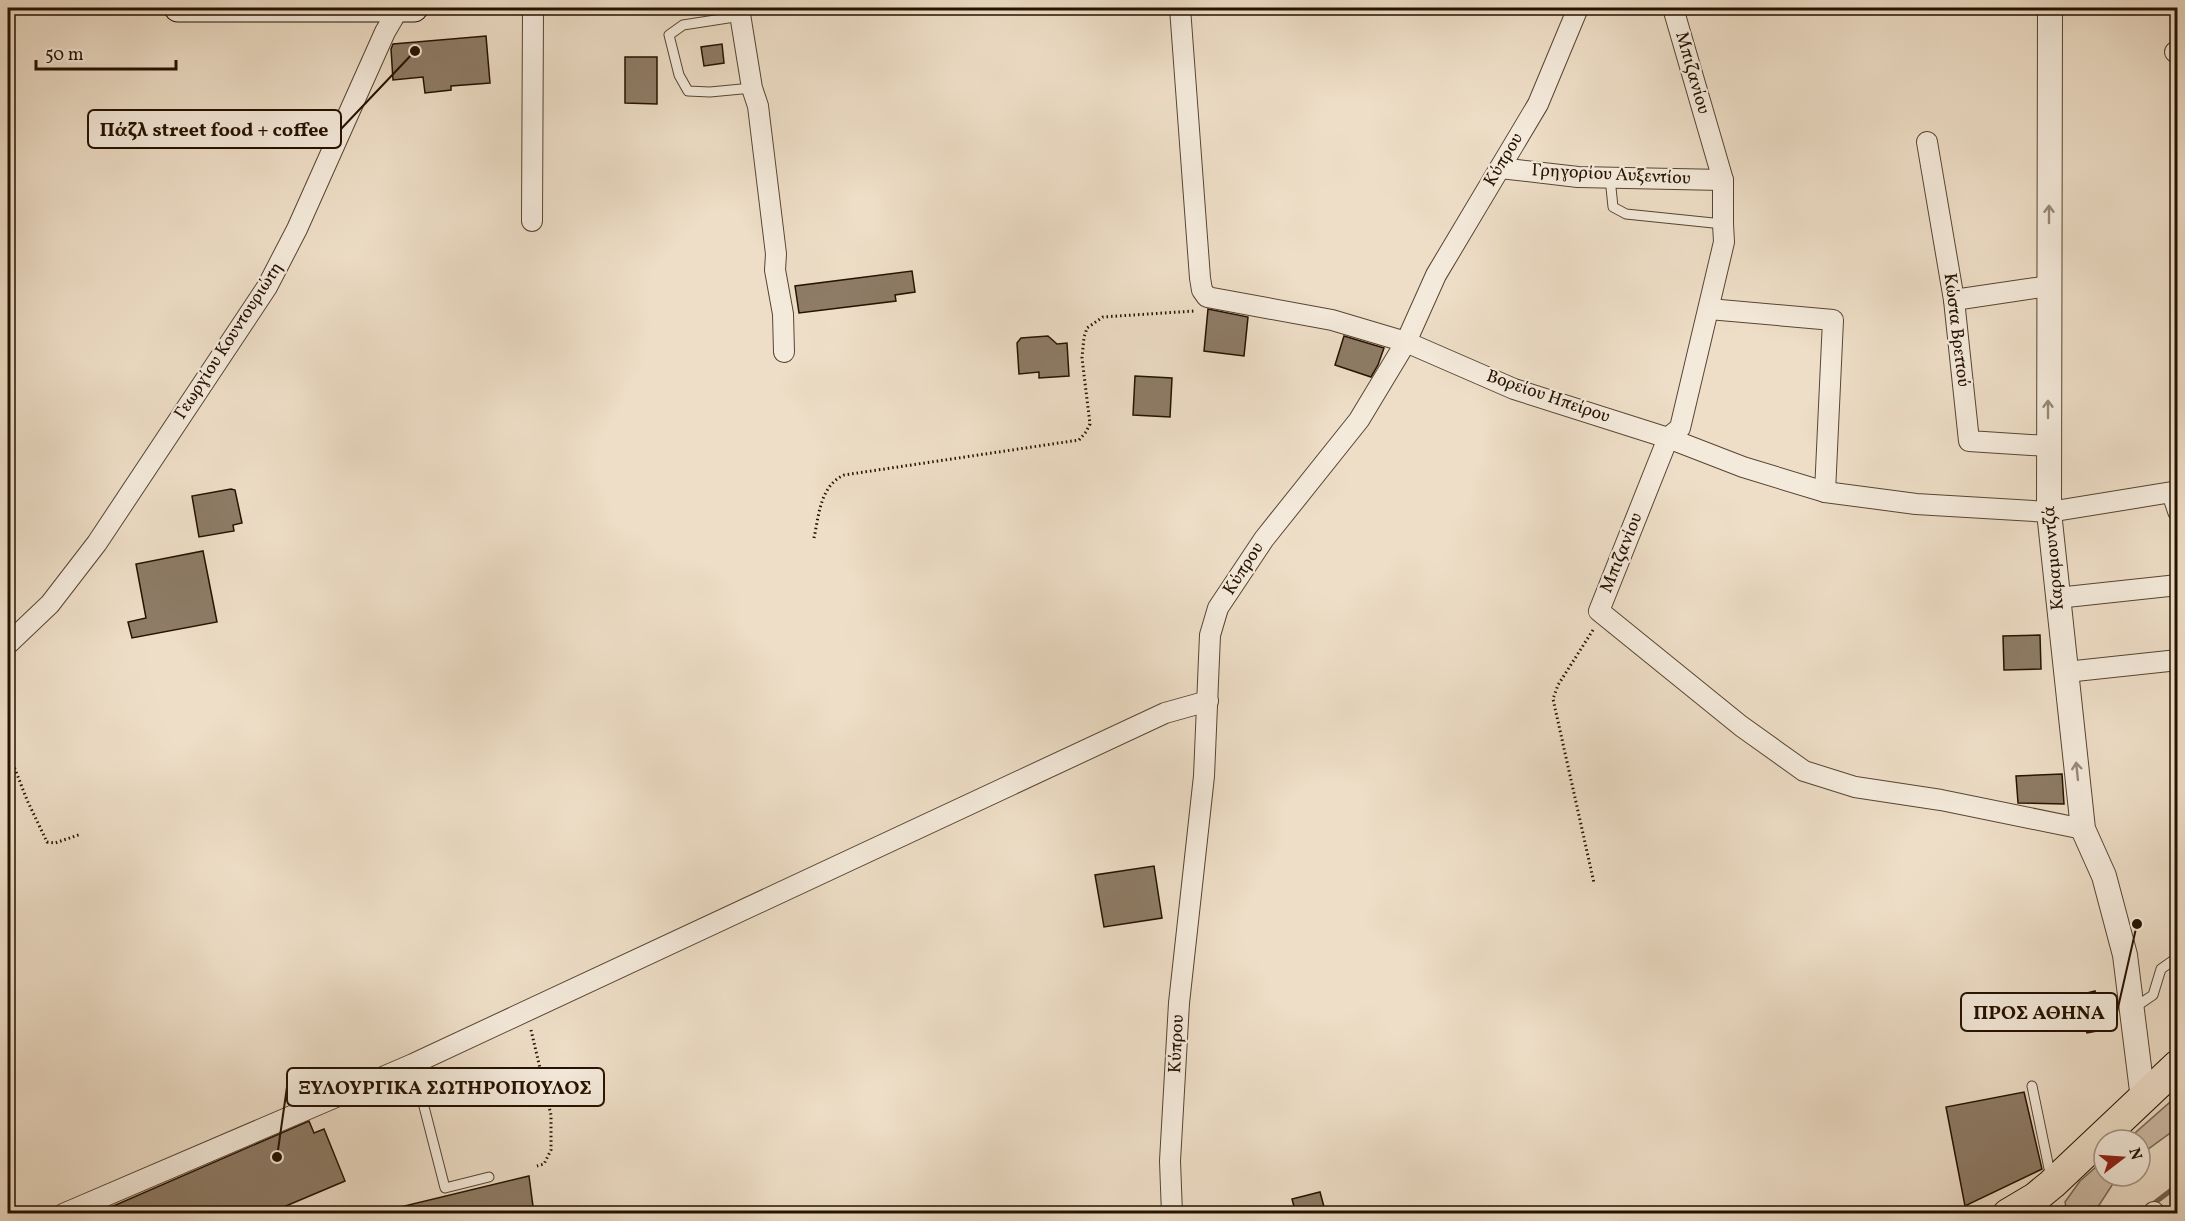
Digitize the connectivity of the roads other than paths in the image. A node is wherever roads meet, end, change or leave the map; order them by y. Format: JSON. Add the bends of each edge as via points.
{"nodes":[{"id":1,"x":178,"y":8,"type":"edge"},
{"id":2,"x":207,"y":8,"type":"edge"},
{"id":3,"x":278,"y":8,"type":"edge"},
{"id":4,"x":404,"y":8,"type":"edge"},
{"id":5,"x":533,"y":8,"type":"edge"},
{"id":6,"x":1180,"y":8,"type":"edge"},
{"id":7,"x":1578,"y":8,"type":"edge"},
{"id":8,"x":1674,"y":8,"type":"edge"},
{"id":9,"x":2050,"y":8,"type":"edge"},
{"id":10,"x":740,"y":12,"type":"edge"},
{"id":11,"x":752,"y":88,"type":"junction"},
{"id":12,"x":1927,"y":142,"type":"dead end"},
{"id":13,"x":1500,"y":168,"type":"junction"},
{"id":14,"x":1610,"y":178,"type":"junction"},
{"id":15,"x":1723,"y":180,"type":"junction"},
{"id":16,"x":532,"y":221,"type":"dead end"},
{"id":17,"x":1723,"y":224,"type":"junction"},
{"id":18,"x":2049,"y":286,"type":"junction"},
{"id":19,"x":1954,"y":300,"type":"junction"},
{"id":20,"x":1709,"y":309,"type":"junction"},
{"id":21,"x":1406,"y":342,"type":"junction"},
{"id":22,"x":784,"y":352,"type":"dead end"},
{"id":23,"x":1668,"y":438,"type":"junction"},
{"id":24,"x":2047,"y":446,"type":"junction"},
{"id":25,"x":1825,"y":492,"type":"junction"},
{"id":26,"x":2176,"y":498,"type":"edge"},
{"id":27,"x":2049,"y":512,"type":"junction"},
{"id":28,"x":2178,"y":585,"type":"edge"},
{"id":29,"x":2057,"y":598,"type":"junction"},
{"id":30,"x":8,"y":644,"type":"edge"},
{"id":31,"x":2178,"y":660,"type":"edge"},
{"id":32,"x":2066,"y":672,"type":"junction"},
{"id":33,"x":1208,"y":701,"type":"junction"},
{"id":34,"x":2083,"y":829,"type":"junction"},
{"id":35,"x":2178,"y":957,"type":"edge"},
{"id":36,"x":2132,"y":1009,"type":"junction"},
{"id":37,"x":412,"y":1064,"type":"junction"},
{"id":38,"x":2178,"y":1065,"type":"edge"},
{"id":39,"x":2032,"y":1086,"type":"dead end"},
{"id":40,"x":2143,"y":1099,"type":"junction"},
{"id":41,"x":489,"y":1177,"type":"dead end"},
{"id":42,"x":2026,"y":1206,"type":"edge"},
{"id":43,"x":63,"y":1214,"type":"edge"},
{"id":44,"x":1172,"y":1214,"type":"edge"}],
"edges":[{"from":1,"to":2,"type":"main road"},
{"from":2,"to":3,"type":"main road"},
{"from":3,"to":4,"type":"main road"},
{"from":4,"to":30,"type":"street","name":"Γεωργίου Κουντουριώτη","via":[[385,32],[267,287],[97,543],[50,604]]},
{"from":5,"to":16,"type":"street"},
{"from":6,"to":21,"type":"street","name":"Βορείου Ηπείρου","via":[[1202,291],[1207,297],[1332,320]]},
{"from":7,"to":13,"type":"street","name":"Κύπρου","via":[[1538,104]]},
{"from":8,"to":15,"type":"street","name":"Μπιζανίου"},
{"from":18,"to":9,"type":"street","name":"Καραμουντζά","one_way":true},
{"from":10,"to":11,"type":"street"},
{"from":10,"to":11,"type":"lane","via":[[683,25],[669,35],[679,75],[688,91]]},
{"from":11,"to":22,"type":"street","via":[[758,106],[776,254]]},
{"from":12,"to":19,"type":"street","name":"Κώστα Βρεττού"},
{"from":13,"to":14,"type":"street","name":"Γρηγορίου Αυξεντίου"},
{"from":13,"to":21,"type":"street","name":"Κύπρου","via":[[1436,275]]},
{"from":14,"to":15,"type":"street","name":"Γρηγορίου Αυξεντίου"},
{"from":14,"to":17,"type":"lane","via":[[1613,207],[1626,213]]},
{"from":15,"to":17,"type":"street","name":"Μπιζανίου"},
{"from":17,"to":20,"type":"street","name":"Μπιζανίου","via":[[1724,242]]},
{"from":18,"to":19,"type":"street"},
{"from":24,"to":18,"type":"street","name":"Καραμουντζά","one_way":true},
{"from":19,"to":24,"type":"street","name":"Κώστα Βρεττού","via":[[1969,441]]},
{"from":20,"to":23,"type":"street","name":"Μπιζανίου","via":[[1680,428]]},
{"from":20,"to":25,"type":"street","via":[[1833,320]]},
{"from":21,"to":23,"type":"street","name":"Βορείου Ηπείρου","via":[[1514,389]]},
{"from":21,"to":33,"type":"street","name":"Κύπρου","via":[[1359,420],[1264,539],[1218,608],[1210,634]]},
{"from":23,"to":25,"type":"street","name":"Βορείου Ηπείρου","via":[[1743,467]]},
{"from":23,"to":34,"type":"street","name":"Μπιζανίου","via":[[1599,611],[1741,726],[1804,771],[1855,787]]},
{"from":24,"to":27,"type":"street","name":"Καραμουντζά"},
{"from":25,"to":27,"type":"street","name":"Βορείου Ηπείρου","via":[[1916,504]]},
{"from":26,"to":27,"type":"street","name":"Βορείου Ηπείρου"},
{"from":27,"to":29,"type":"street","name":"Καραμουντζά"},
{"from":28,"to":29,"type":"street"},
{"from":29,"to":32,"type":"street","name":"Καραμουντζά"},
{"from":31,"to":32,"type":"street"},
{"from":34,"to":32,"type":"street","name":"Καραμουντζά","one_way":true},
{"from":33,"to":37,"type":"street","via":[[1165,712]]},
{"from":33,"to":44,"type":"street","name":"Κύπρου","via":[[1204,776],[1179,1003],[1170,1161]]},
{"from":34,"to":36,"type":"street","name":"Καραμουντζά","via":[[2104,876],[2125,955]]},
{"from":35,"to":36,"type":"lane","via":[[2162,969],[2153,995]]},
{"from":36,"to":40,"type":"street","name":"Καραμουντζά"},
{"from":37,"to":41,"type":"lane","via":[[445,1188]]},
{"from":37,"to":43,"type":"street"},
{"from":38,"to":40,"type":"main road"},
{"from":39,"to":42,"type":"lane"},
{"from":40,"to":42,"type":"main road"}]}
